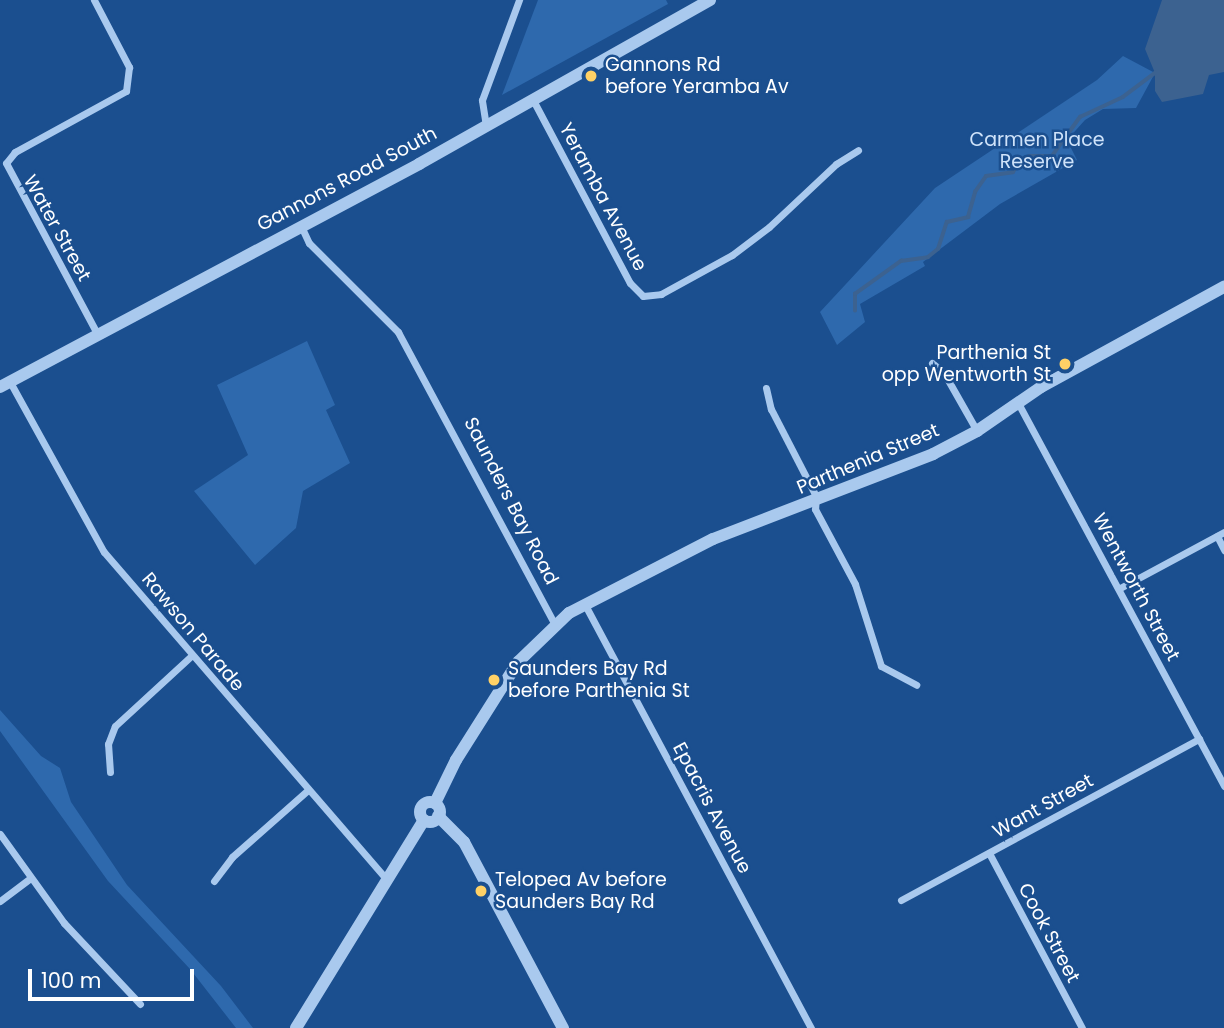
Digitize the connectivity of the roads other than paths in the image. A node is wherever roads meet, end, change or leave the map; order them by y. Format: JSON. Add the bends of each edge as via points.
{"nodes":[{"id":1,"x":94,"y":0,"type":"edge"},
{"id":2,"x":519,"y":0,"type":"edge"},
{"id":3,"x":710,"y":0,"type":"edge"},
{"id":4,"x":533,"y":100,"type":"junction"},
{"id":5,"x":485,"y":126,"type":"junction"},
{"id":6,"x":858,"y":150,"type":"dead end"},
{"id":7,"x":3,"y":163,"type":"edge"},
{"id":8,"x":301,"y":226,"type":"junction"},
{"id":9,"x":1224,"y":287,"type":"edge"},
{"id":10,"x":98,"y":335,"type":"junction"},
{"id":11,"x":932,"y":363,"type":"dead end"},
{"id":12,"x":5,"y":385,"type":"edge"},
{"id":13,"x":766,"y":388,"type":"dead end"},
{"id":14,"x":1018,"y":403,"type":"junction"},
{"id":15,"x":977,"y":431,"type":"junction"},
{"id":16,"x":817,"y":503,"type":"junction"},
{"id":17,"x":1220,"y":534,"type":"edge"},
{"id":18,"x":1224,"y":550,"type":"edge"},
{"id":19,"x":1120,"y":588,"type":"junction"},
{"id":20,"x":584,"y":603,"type":"junction"},
{"id":21,"x":555,"y":625,"type":"junction"},
{"id":22,"x":191,"y":656,"type":"junction"},
{"id":23,"x":916,"y":685,"type":"dead end"},
{"id":24,"x":1199,"y":739,"type":"junction"},
{"id":25,"x":110,"y":772,"type":"dead end"},
{"id":26,"x":1224,"y":786,"type":"edge"},
{"id":27,"x":308,"y":790,"type":"junction"},
{"id":28,"x":436,"y":810,"type":"junction"},
{"id":29,"x":0,"y":834,"type":"edge"},
{"id":30,"x":989,"y":853,"type":"junction"},
{"id":31,"x":30,"y":878,"type":"junction"},
{"id":32,"x":386,"y":879,"type":"junction"},
{"id":33,"x":214,"y":881,"type":"dead end"},
{"id":34,"x":901,"y":900,"type":"dead end"},
{"id":35,"x":0,"y":901,"type":"edge"},
{"id":36,"x":140,"y":1004,"type":"dead end"},
{"id":37,"x":296,"y":1028,"type":"edge"},
{"id":38,"x":563,"y":1028,"type":"edge"},
{"id":39,"x":811,"y":1028,"type":"edge"},
{"id":40,"x":1082,"y":1028,"type":"edge"}],
"edges":[{"from":1,"to":7,"type":"street","name":"Water Street","via":[[129,67],[126,91]]},
{"from":2,"to":5,"type":"street","via":[[482,100]]},
{"from":3,"to":4,"type":"street","name":"Gannons Road South"},
{"from":4,"to":5,"type":"street","name":"Gannons Road South"},
{"from":4,"to":6,"type":"street","name":"Yeramba Avenue","via":[[630,283],[643,296],[661,294],[732,255]]},
{"from":5,"to":8,"type":"street","name":"Gannons Road South"},
{"from":7,"to":10,"type":"street","name":"Water Street"},
{"from":8,"to":10,"type":"street","name":"Gannons Road South"},
{"from":8,"to":21,"type":"street","name":"Saunders Bay Road","via":[[309,243],[398,332]]},
{"from":9,"to":14,"type":"street","name":"Parthenia Street"},
{"from":10,"to":12,"type":"street","name":"Gannons Road South"},
{"from":11,"to":15,"type":"street","via":[[944,373]]},
{"from":12,"to":22,"type":"street","name":"Rawson Parade","via":[[99,544]]},
{"from":13,"to":16,"type":"street","via":[[771,409]]},
{"from":14,"to":15,"type":"street","name":"Parthenia Street"},
{"from":14,"to":19,"type":"street","name":"Wentworth Street"},
{"from":15,"to":16,"type":"street","name":"Parthenia Street","via":[[900,470]]},
{"from":16,"to":20,"type":"street","name":"Parthenia Street","via":[[713,539]]},
{"from":16,"to":23,"type":"street","via":[[815,509],[855,584],[881,666]]},
{"from":17,"to":18,"type":"street"},
{"from":17,"to":19,"type":"street"},
{"from":19,"to":24,"type":"street","name":"Wentworth Street"},
{"from":20,"to":21,"type":"street","name":"Parthenia Street"},
{"from":20,"to":39,"type":"street","name":"Epacris Avenue"},
{"from":21,"to":28,"type":"street","via":[[528,650],[498,691]]},
{"from":22,"to":25,"type":"street","via":[[115,726],[108,744]]},
{"from":22,"to":27,"type":"street","name":"Rawson Parade"},
{"from":24,"to":26,"type":"street","name":"Wentworth Street"},
{"from":24,"to":30,"type":"street","name":"Want Street"},
{"from":27,"to":32,"type":"street","name":"Rawson Parade"},
{"from":27,"to":33,"type":"street","via":[[232,858]]},
{"from":28,"to":32,"type":"street","via":[[421,808],[425,820]]},
{"from":28,"to":38,"type":"street","via":[[464,842]]},
{"from":29,"to":31,"type":"street"},
{"from":30,"to":34,"type":"street","name":"Want Street"},
{"from":30,"to":40,"type":"street","name":"Cook Street"},
{"from":31,"to":35,"type":"street"},
{"from":31,"to":36,"type":"street","via":[[64,923]]},
{"from":32,"to":37,"type":"street"}]}
